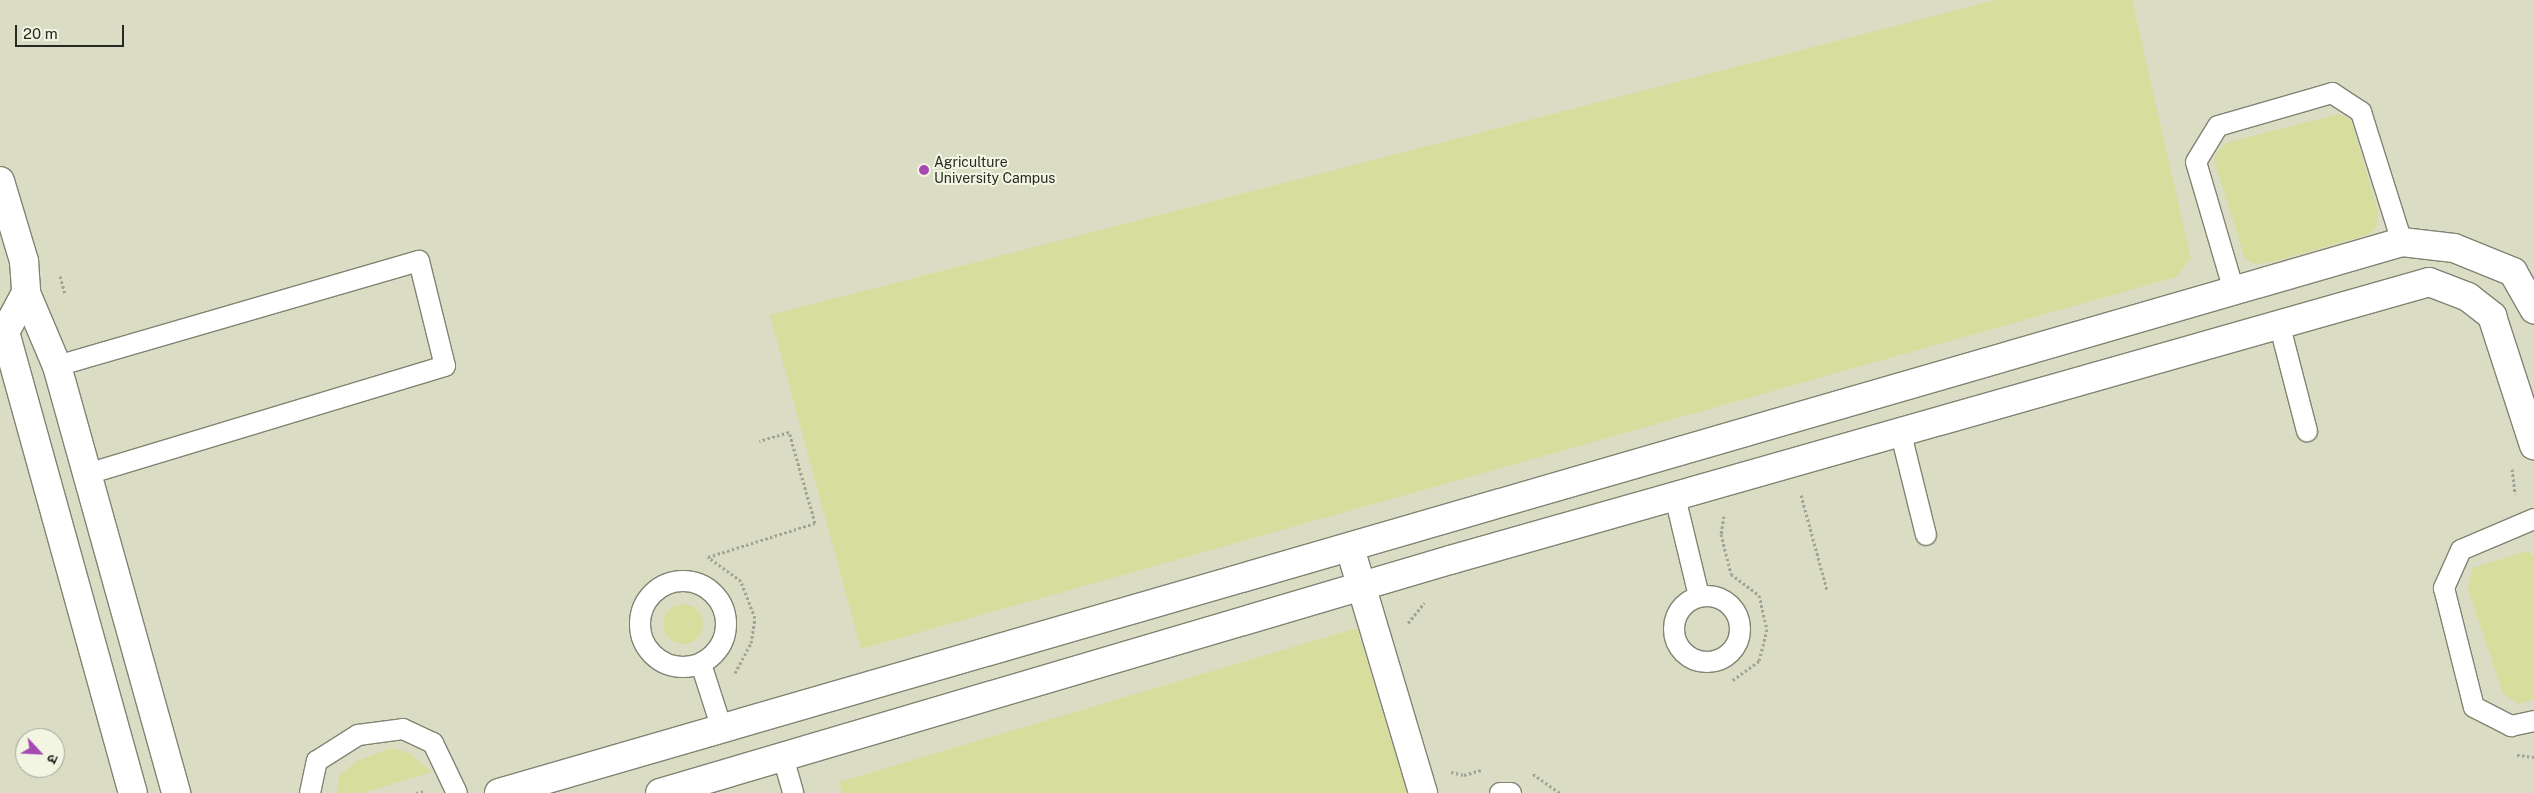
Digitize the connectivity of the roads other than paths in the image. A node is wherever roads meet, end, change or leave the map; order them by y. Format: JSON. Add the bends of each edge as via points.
{"nodes":[{"id":1,"x":0,"y":181,"type":"edge"},
{"id":2,"x":2402,"y":242,"type":"junction"},
{"id":3,"x":2234,"y":291,"type":"junction"},
{"id":4,"x":26,"y":293,"type":"junction"},
{"id":5,"x":2534,"y":309,"type":"edge"},
{"id":6,"x":2279,"y":323,"type":"junction"},
{"id":7,"x":2,"y":332,"type":"edge"},
{"id":8,"x":57,"y":366,"type":"junction"},
{"id":9,"x":2524,"y":382,"type":"edge"},
{"id":10,"x":2307,"y":431,"type":"dead end"},
{"id":11,"x":1901,"y":434,"type":"junction"},
{"id":12,"x":2534,"y":445,"type":"edge"},
{"id":13,"x":87,"y":474,"type":"junction"},
{"id":14,"x":1675,"y":498,"type":"junction"},
{"id":15,"x":2534,"y":519,"type":"edge"},
{"id":16,"x":1926,"y":535,"type":"dead end"},
{"id":17,"x":1350,"y":548,"type":"junction"},
{"id":18,"x":1361,"y":587,"type":"junction"},
{"id":19,"x":1699,"y":596,"type":"dead end"},
{"id":20,"x":701,"y":664,"type":"junction"},
{"id":21,"x":2534,"y":721,"type":"edge"},
{"id":22,"x":722,"y":729,"type":"junction"},
{"id":23,"x":783,"y":757,"type":"junction"},
{"id":24,"x":133,"y":793,"type":"edge"},
{"id":25,"x":176,"y":793,"type":"edge"},
{"id":26,"x":310,"y":793,"type":"edge"},
{"id":27,"x":457,"y":793,"type":"edge"},
{"id":28,"x":499,"y":793,"type":"edge"},
{"id":29,"x":660,"y":793,"type":"edge"},
{"id":30,"x":793,"y":793,"type":"edge"},
{"id":31,"x":1423,"y":793,"type":"edge"},
{"id":32,"x":1500,"y":793,"type":"edge"},
{"id":33,"x":1511,"y":793,"type":"edge"}],
"edges":[{"from":1,"to":4,"type":"street","via":[[24,261]]},
{"from":2,"to":3,"type":"street"},
{"from":2,"to":3,"type":"lane","via":[[2361,112],[2332,93],[2218,126],[2196,162]]},
{"from":2,"to":5,"type":"street","via":[[2454,248],[2513,272]]},
{"from":3,"to":17,"type":"street"},
{"from":4,"to":7,"type":"street"},
{"from":4,"to":8,"type":"street"},
{"from":6,"to":9,"type":"street","via":[[2429,282],[2468,297],[2492,316]]},
{"from":6,"to":10,"type":"lane"},
{"from":6,"to":11,"type":"street"},
{"from":7,"to":24,"type":"street"},
{"from":8,"to":13,"type":"street"},
{"from":8,"to":13,"type":"lane","via":[[419,261],[446,366]]},
{"from":9,"to":12,"type":"street"},
{"from":11,"to":14,"type":"street"},
{"from":11,"to":16,"type":"lane"},
{"from":13,"to":25,"type":"street"},
{"from":14,"to":18,"type":"street"},
{"from":14,"to":19,"type":"lane"},
{"from":15,"to":21,"type":"lane","via":[[2462,550],[2444,588],[2474,707],[2511,726]]},
{"from":17,"to":18,"type":"street"},
{"from":17,"to":22,"type":"street"},
{"from":18,"to":23,"type":"street"},
{"from":18,"to":31,"type":"street"},
{"from":20,"to":20,"type":"lane","via":[[722,643],[725,616],[721,603],[700,584],[673,582],[650,596],[643,608],[641,637],[648,650],[672,666]]},
{"from":20,"to":22,"type":"lane"},
{"from":22,"to":28,"type":"street"},
{"from":23,"to":29,"type":"street"},
{"from":23,"to":30,"type":"lane"},
{"from":26,"to":27,"type":"lane","via":[[317,761],[358,735],[403,729],[433,743]]},
{"from":32,"to":33,"type":"lane"}]}
